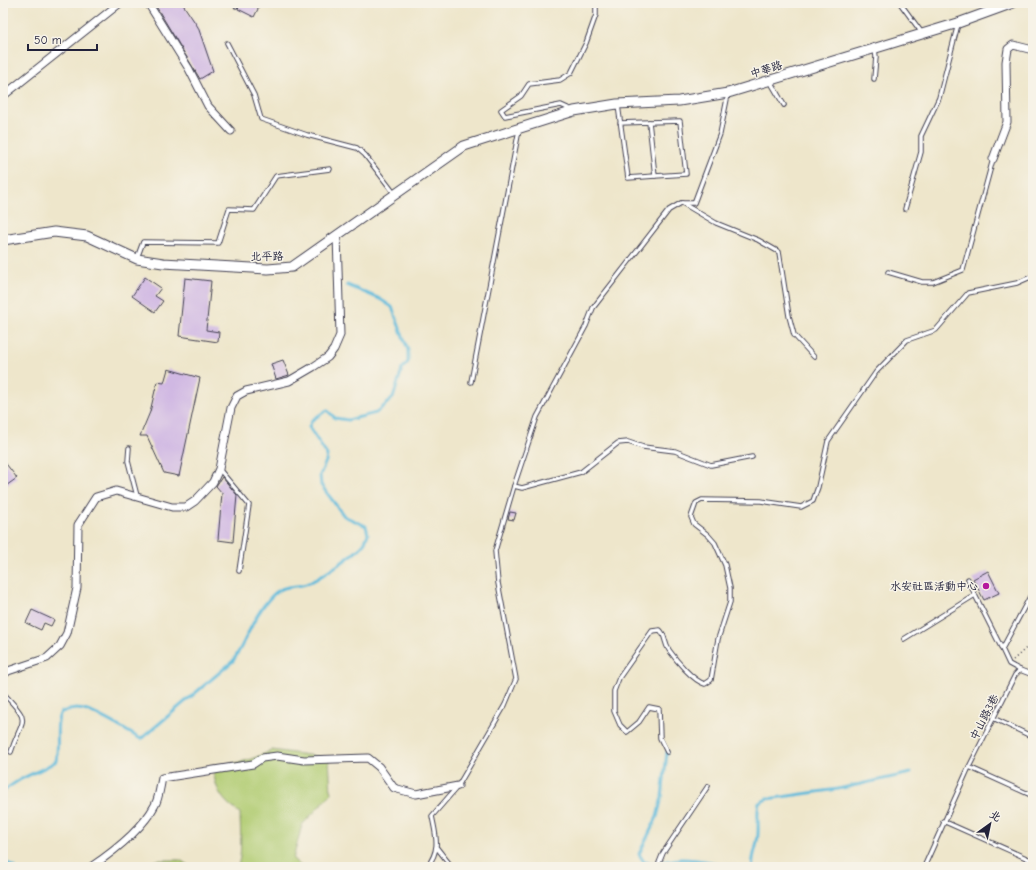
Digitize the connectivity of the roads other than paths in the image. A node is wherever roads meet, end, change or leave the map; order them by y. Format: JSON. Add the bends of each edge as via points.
{"nodes":[{"id":1,"x":120,"y":3,"type":"edge"},
{"id":2,"x":148,"y":3,"type":"edge"},
{"id":3,"x":900,"y":3,"type":"edge"},
{"id":4,"x":1013,"y":3,"type":"edge"},
{"id":5,"x":597,"y":4,"type":"edge"},
{"id":6,"x":958,"y":23,"type":"junction"},
{"id":7,"x":922,"y":34,"type":"junction"},
{"id":8,"x":228,"y":43,"type":"dead end"},
{"id":9,"x":875,"y":48,"type":"junction"},
{"id":10,"x":1033,"y":50,"type":"edge"},
{"id":11,"x":874,"y":79,"type":"dead end"},
{"id":12,"x":769,"y":80,"type":"junction"},
{"id":13,"x":728,"y":93,"type":"junction"},
{"id":14,"x":3,"y":96,"type":"edge"},
{"id":15,"x":617,"y":104,"type":"junction"},
{"id":16,"x":784,"y":105,"type":"dead end"},
{"id":17,"x":574,"y":111,"type":"junction"},
{"id":18,"x":649,"y":122,"type":"junction"},
{"id":19,"x":620,"y":123,"type":"junction"},
{"id":20,"x":520,"y":127,"type":"junction"},
{"id":21,"x":231,"y":131,"type":"dead end"},
{"id":22,"x":993,"y":159,"type":"joint"},
{"id":23,"x":330,"y":169,"type":"dead end"},
{"id":24,"x":655,"y":176,"type":"junction"},
{"id":25,"x":395,"y":194,"type":"junction"},
{"id":26,"x":681,"y":203,"type":"junction"},
{"id":27,"x":905,"y":209,"type":"dead end"},
{"id":28,"x":337,"y":235,"type":"junction"},
{"id":29,"x":3,"y":240,"type":"edge"},
{"id":30,"x":137,"y":259,"type":"junction"},
{"id":31,"x":888,"y":272,"type":"dead end"},
{"id":32,"x":1033,"y":276,"type":"edge"},
{"id":33,"x":814,"y":357,"type":"dead end"},
{"id":34,"x":471,"y":382,"type":"dead end"},
{"id":35,"x":129,"y":448,"type":"dead end"},
{"id":36,"x":752,"y":457,"type":"dead end"},
{"id":37,"x":219,"y":469,"type":"junction"},
{"id":38,"x":514,"y":486,"type":"junction"},
{"id":39,"x":137,"y":497,"type":"junction"},
{"id":40,"x":239,"y":571,"type":"dead end"},
{"id":41,"x":968,"y":579,"type":"dead end"},
{"id":42,"x":1033,"y":591,"type":"edge"},
{"id":43,"x":974,"y":595,"type":"junction"},
{"id":44,"x":904,"y":639,"type":"dead end"},
{"id":45,"x":1002,"y":649,"type":"junction"},
{"id":46,"x":1020,"y":670,"type":"junction"},
{"id":47,"x":3,"y":675,"type":"edge"},
{"id":48,"x":1033,"y":675,"type":"edge"},
{"id":49,"x":3,"y":693,"type":"edge"},
{"id":50,"x":993,"y":718,"type":"junction"},
{"id":51,"x":1033,"y":738,"type":"edge"},
{"id":52,"x":11,"y":752,"type":"dead end"},
{"id":53,"x":667,"y":752,"type":"dead end"},
{"id":54,"x":969,"y":767,"type":"junction"},
{"id":55,"x":458,"y":786,"type":"junction"},
{"id":56,"x":708,"y":786,"type":"dead end"},
{"id":57,"x":1033,"y":796,"type":"edge"},
{"id":58,"x":943,"y":821,"type":"junction"},
{"id":59,"x":437,"y":848,"type":"junction"},
{"id":60,"x":1033,"y":861,"type":"edge"},
{"id":61,"x":659,"y":863,"type":"dead end"},
{"id":62,"x":91,"y":867,"type":"edge"},
{"id":63,"x":427,"y":867,"type":"edge"},
{"id":64,"x":452,"y":867,"type":"edge"},
{"id":65,"x":924,"y":867,"type":"edge"}],
"edges":[{"from":1,"to":14,"type":"street"},
{"from":2,"to":21,"type":"street","via":[[208,106]]},
{"from":3,"to":7,"type":"lane"},
{"from":4,"to":6,"type":"street","name":"中華路"},
{"from":5,"to":17,"type":"lane","via":[[596,16],[571,73],[560,80],[529,84],[521,96],[501,110],[505,116],[561,105]]},
{"from":6,"to":7,"type":"street","name":"中華路"},
{"from":6,"to":27,"type":"lane","via":[[939,98],[922,136],[921,152]]},
{"from":7,"to":9,"type":"street","name":"中華路"},
{"from":8,"to":25,"type":"lane","via":[[254,95],[261,118],[307,135],[357,148]]},
{"from":9,"to":11,"type":"lane"},
{"from":9,"to":12,"type":"street","name":"中華路"},
{"from":10,"to":22,"type":"street","via":[[1013,45],[1008,49],[1007,122]]},
{"from":12,"to":13,"type":"street","name":"中華路"},
{"from":12,"to":16,"type":"lane"},
{"from":13,"to":15,"type":"street","name":"中華路","via":[[679,101]]},
{"from":13,"to":26,"type":"lane","via":[[720,134],[694,203]]},
{"from":15,"to":17,"type":"street","name":"中華路"},
{"from":15,"to":19,"type":"lane"},
{"from":17,"to":20,"type":"street","name":"中華路"},
{"from":18,"to":19,"type":"lane"},
{"from":18,"to":24,"type":"lane"},
{"from":18,"to":24,"type":"lane","via":[[680,121],[686,174]]},
{"from":19,"to":24,"type":"lane","via":[[628,178]]},
{"from":20,"to":25,"type":"street","name":"北平路","via":[[464,146]]},
{"from":20,"to":34,"type":"lane"},
{"from":22,"to":31,"type":"lane","via":[[963,270],[933,282],[922,282]]},
{"from":23,"to":30,"type":"lane","via":[[276,176],[254,210],[229,209],[218,243],[143,242]]},
{"from":25,"to":28,"type":"street","name":"北平路"},
{"from":26,"to":33,"type":"lane","via":[[716,223],[758,240],[779,252],[794,335]]},
{"from":26,"to":38,"type":"lane","via":[[669,210],[593,308],[537,417]]},
{"from":28,"to":30,"type":"street","name":"北平路","via":[[292,267],[268,270]]},
{"from":28,"to":37,"type":"street","via":[[340,335],[334,349],[328,357],[289,381],[246,391],[237,396],[231,408]]},
{"from":29,"to":30,"type":"street","name":"北平路","via":[[54,232],[86,236]]},
{"from":32,"to":53,"type":"lane","via":[[1017,283],[968,293],[936,330],[907,340],[876,372],[828,441],[813,501],[801,508],[761,500],[702,500],[696,503],[691,517],[694,524],[715,543],[725,565],[730,588],[730,602],[718,639],[711,680],[705,684],[697,682],[668,649],[664,634],[660,630],[652,631],[619,678],[614,691],[614,711],[626,732],[639,722],[648,707],[659,709],[660,738]]},
{"from":35,"to":39,"type":"lane","via":[[128,460]]},
{"from":36,"to":38,"type":"lane","via":[[711,465],[675,451],[643,447],[628,442],[618,443],[581,472],[522,488]]},
{"from":37,"to":39,"type":"street","via":[[204,493],[186,507],[172,507]]},
{"from":37,"to":40,"type":"lane","via":[[249,505]]},
{"from":38,"to":55,"type":"lane","via":[[495,551],[498,583],[516,679],[505,705]]},
{"from":39,"to":47,"type":"street","via":[[116,491],[96,497],[78,525],[77,588],[67,633],[60,646],[47,658]]},
{"from":41,"to":43,"type":"lane"},
{"from":42,"to":45,"type":"lane"},
{"from":43,"to":44,"type":"lane"},
{"from":43,"to":45,"type":"lane"},
{"from":45,"to":46,"type":"lane","via":[[1008,664]]},
{"from":46,"to":48,"type":"lane"},
{"from":46,"to":50,"type":"lane","name":"中山路3巷"},
{"from":49,"to":52,"type":"lane","via":[[23,716],[22,726]]},
{"from":50,"to":51,"type":"lane"},
{"from":50,"to":54,"type":"lane","name":"中山路3巷"},
{"from":54,"to":57,"type":"lane"},
{"from":54,"to":58,"type":"lane","name":"中山路3巷"},
{"from":55,"to":59,"type":"lane","via":[[432,816]]},
{"from":55,"to":62,"type":"street","via":[[416,794],[394,788],[379,766],[368,758],[304,760],[277,756],[262,758],[253,764],[162,778],[155,805],[132,835]]},
{"from":56,"to":61,"type":"lane"},
{"from":58,"to":60,"type":"lane"},
{"from":58,"to":65,"type":"lane","name":"中山路3巷"},
{"from":59,"to":63,"type":"lane","via":[[435,858]]},
{"from":59,"to":64,"type":"lane"}]}
